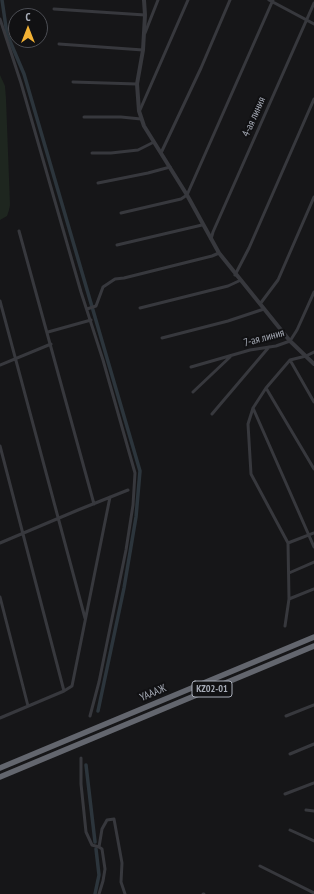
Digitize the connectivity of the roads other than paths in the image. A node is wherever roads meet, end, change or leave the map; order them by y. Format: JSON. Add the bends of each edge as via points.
{"nodes":[{"id":1,"x":144,"y":0,"type":"edge"},
{"id":2,"x":158,"y":0,"type":"edge"},
{"id":3,"x":188,"y":0,"type":"edge"},
{"id":4,"x":230,"y":0,"type":"edge"},
{"id":5,"x":271,"y":1,"type":"edge"},
{"id":6,"x":314,"y":3,"type":"edge"},
{"id":7,"x":54,"y":9,"type":"dead end"},
{"id":8,"x":145,"y":15,"type":"junction"},
{"id":9,"x":0,"y":19,"type":"edge"},
{"id":10,"x":307,"y":20,"type":"junction"},
{"id":11,"x":314,"y":24,"type":"edge"},
{"id":12,"x":144,"y":34,"type":"junction"},
{"id":13,"x":59,"y":44,"type":"dead end"},
{"id":14,"x":143,"y":50,"type":"junction"},
{"id":15,"x":73,"y":82,"type":"dead end"},
{"id":16,"x":137,"y":84,"type":"junction"},
{"id":17,"x":314,"y":99,"type":"edge"},
{"id":18,"x":139,"y":111,"type":"junction"},
{"id":19,"x":84,"y":117,"type":"dead end"},
{"id":20,"x":141,"y":119,"type":"junction"},
{"id":21,"x":154,"y":142,"type":"junction"},
{"id":22,"x":161,"y":153,"type":"junction"},
{"id":23,"x":92,"y":154,"type":"dead end"},
{"id":24,"x":170,"y":167,"type":"junction"},
{"id":25,"x":98,"y":182,"type":"dead end"},
{"id":26,"x":187,"y":195,"type":"junction"},
{"id":27,"x":314,"y":197,"type":"edge"},
{"id":28,"x":121,"y":213,"type":"dead end"},
{"id":29,"x":202,"y":225,"type":"junction"},
{"id":30,"x":19,"y":231,"type":"dead end"},
{"id":31,"x":211,"y":240,"type":"junction"},
{"id":32,"x":117,"y":245,"type":"dead end"},
{"id":33,"x":219,"y":253,"type":"junction"},
{"id":34,"x":235,"y":275,"type":"junction"},
{"id":35,"x":240,"y":280,"type":"junction"},
{"id":36,"x":314,"y":292,"type":"edge"},
{"id":37,"x":0,"y":301,"type":"edge"},
{"id":38,"x":260,"y":304,"type":"junction"},
{"id":39,"x":88,"y":308,"type":"junction"},
{"id":40,"x":140,"y":308,"type":"dead end"},
{"id":41,"x":264,"y":309,"type":"junction"},
{"id":42,"x":90,"y":320,"type":"junction"},
{"id":43,"x":48,"y":332,"type":"junction"},
{"id":44,"x":162,"y":338,"type":"dead end"},
{"id":45,"x":290,"y":341,"type":"junction"},
{"id":46,"x":51,"y":344,"type":"junction"},
{"id":47,"x":269,"y":347,"type":"junction"},
{"id":48,"x":314,"y":352,"type":"edge"},
{"id":49,"x":231,"y":356,"type":"junction"},
{"id":50,"x":306,"y":356,"type":"junction"},
{"id":51,"x":15,"y":358,"type":"junction"},
{"id":52,"x":290,"y":360,"type":"junction"},
{"id":53,"x":314,"y":364,"type":"edge"},
{"id":54,"x":0,"y":365,"type":"edge"},
{"id":55,"x":191,"y":367,"type":"dead end"},
{"id":56,"x":266,"y":388,"type":"junction"},
{"id":57,"x":193,"y":392,"type":"dead end"},
{"id":58,"x":314,"y":402,"type":"edge"},
{"id":59,"x":253,"y":408,"type":"junction"},
{"id":60,"x":212,"y":414,"type":"dead end"},
{"id":61,"x":0,"y":446,"type":"edge"},
{"id":62,"x":314,"y":469,"type":"edge"},
{"id":63,"x":128,"y":490,"type":"dead end"},
{"id":64,"x":110,"y":497,"type":"junction"},
{"id":65,"x":94,"y":504,"type":"junction"},
{"id":66,"x":58,"y":518,"type":"junction"},
{"id":67,"x":314,"y":533,"type":"edge"},
{"id":68,"x":23,"y":534,"type":"junction"},
{"id":69,"x":308,"y":535,"type":"junction"},
{"id":70,"x":0,"y":543,"type":"edge"},
{"id":71,"x":288,"y":544,"type":"junction"},
{"id":72,"x":314,"y":548,"type":"edge"},
{"id":73,"x":314,"y":562,"type":"edge"},
{"id":74,"x":289,"y":573,"type":"junction"},
{"id":75,"x":314,"y":589,"type":"edge"},
{"id":76,"x":0,"y":597,"type":"edge"},
{"id":77,"x":290,"y":599,"type":"junction"},
{"id":78,"x":85,"y":618,"type":"junction"},
{"id":79,"x":285,"y":626,"type":"dead end"},
{"id":80,"x":314,"y":637,"type":"edge"},
{"id":81,"x":314,"y":646,"type":"edge"},
{"id":82,"x":64,"y":691,"type":"junction"},
{"id":83,"x":314,"y":705,"type":"edge"},
{"id":84,"x":28,"y":706,"type":"junction"},
{"id":85,"x":90,"y":716,"type":"dead end"},
{"id":86,"x":286,"y":716,"type":"dead end"},
{"id":87,"x":0,"y":718,"type":"edge"},
{"id":88,"x":314,"y":744,"type":"edge"},
{"id":89,"x":290,"y":754,"type":"dead end"},
{"id":90,"x":82,"y":758,"type":"dead end"},
{"id":91,"x":0,"y":768,"type":"edge"},
{"id":92,"x":0,"y":777,"type":"edge"},
{"id":93,"x":314,"y":783,"type":"edge"},
{"id":94,"x":285,"y":794,"type":"dead end"},
{"id":95,"x":306,"y":810,"type":"dead end"},
{"id":96,"x":314,"y":810,"type":"edge"},
{"id":97,"x":290,"y":830,"type":"dead end"},
{"id":98,"x":314,"y":841,"type":"edge"},
{"id":99,"x":99,"y":846,"type":"junction"},
{"id":100,"x":260,"y":866,"type":"dead end"},
{"id":101,"x":314,"y":892,"type":"edge"},
{"id":102,"x":98,"y":894,"type":"edge"},
{"id":103,"x":125,"y":894,"type":"edge"}],
"edges":[{"from":1,"to":8,"type":"street"},
{"from":2,"to":12,"type":"street"},
{"from":3,"to":18,"type":"street"},
{"from":4,"to":22,"type":"street"},
{"from":5,"to":10,"type":"street"},
{"from":5,"to":26,"type":"street"},
{"from":6,"to":10,"type":"street","name":"4-ая линия"},
{"from":7,"to":8,"type":"street"},
{"from":8,"to":12,"type":"street"},
{"from":9,"to":39,"type":"street"},
{"from":10,"to":11,"type":"street"},
{"from":10,"to":31,"type":"street","name":"4-ая линия","via":[[212,232]]},
{"from":12,"to":14,"type":"street"},
{"from":13,"to":14,"type":"street"},
{"from":14,"to":16,"type":"street"},
{"from":15,"to":16,"type":"street"},
{"from":16,"to":18,"type":"street"},
{"from":17,"to":34,"type":"street"},
{"from":18,"to":20,"type":"street"},
{"from":19,"to":20,"type":"street"},
{"from":20,"to":21,"type":"street"},
{"from":21,"to":22,"type":"street"},
{"from":21,"to":23,"type":"street","via":[[138,150]]},
{"from":22,"to":24,"type":"street"},
{"from":24,"to":25,"type":"street"},
{"from":24,"to":26,"type":"street"},
{"from":26,"to":28,"type":"street","via":[[181,199]]},
{"from":26,"to":29,"type":"street"},
{"from":27,"to":38,"type":"street","via":[[278,280]]},
{"from":29,"to":31,"type":"street"},
{"from":29,"to":32,"type":"street"},
{"from":30,"to":43,"type":"street"},
{"from":31,"to":33,"type":"street"},
{"from":33,"to":34,"type":"street"},
{"from":33,"to":39,"type":"street","via":[[116,279],[103,287],[96,306]]},
{"from":34,"to":35,"type":"street"},
{"from":35,"to":38,"type":"street"},
{"from":35,"to":40,"type":"street","via":[[228,286]]},
{"from":36,"to":45,"type":"street","name":"7-ая линия"},
{"from":37,"to":51,"type":"street"},
{"from":38,"to":41,"type":"street"},
{"from":39,"to":42,"type":"street"},
{"from":41,"to":44,"type":"street"},
{"from":41,"to":45,"type":"street"},
{"from":42,"to":43,"type":"street"},
{"from":42,"to":85,"type":"street","via":[[120,416],[135,479],[126,550]]},
{"from":43,"to":46,"type":"street"},
{"from":45,"to":47,"type":"street","name":"7-ая линия"},
{"from":45,"to":50,"type":"street"},
{"from":46,"to":51,"type":"street"},
{"from":46,"to":65,"type":"street"},
{"from":47,"to":49,"type":"street","name":"7-ая линия"},
{"from":47,"to":60,"type":"street"},
{"from":48,"to":50,"type":"street"},
{"from":49,"to":55,"type":"street","name":"7-ая линия"},
{"from":49,"to":57,"type":"street"},
{"from":50,"to":52,"type":"street"},
{"from":50,"to":53,"type":"street"},
{"from":51,"to":54,"type":"street"},
{"from":51,"to":66,"type":"street"},
{"from":52,"to":56,"type":"street"},
{"from":52,"to":58,"type":"street"},
{"from":56,"to":59,"type":"street"},
{"from":56,"to":62,"type":"street"},
{"from":59,"to":69,"type":"street"},
{"from":59,"to":71,"type":"street","via":[[248,424],[251,474]]},
{"from":61,"to":68,"type":"street"},
{"from":63,"to":64,"type":"street"},
{"from":64,"to":65,"type":"street"},
{"from":64,"to":78,"type":"street"},
{"from":65,"to":66,"type":"street"},
{"from":66,"to":68,"type":"street"},
{"from":66,"to":78,"type":"street"},
{"from":67,"to":69,"type":"street"},
{"from":68,"to":70,"type":"street"},
{"from":68,"to":82,"type":"street"},
{"from":69,"to":71,"type":"street"},
{"from":69,"to":72,"type":"street"},
{"from":71,"to":74,"type":"street"},
{"from":73,"to":74,"type":"street"},
{"from":74,"to":77,"type":"street"},
{"from":75,"to":77,"type":"street"},
{"from":76,"to":84,"type":"street"},
{"from":77,"to":79,"type":"street"},
{"from":78,"to":82,"type":"street","via":[[72,686]]},
{"from":80,"to":91,"type":"highway","name":"ҮАААЖ","number":"KZ02-01"},
{"from":81,"to":92,"type":"highway","name":"ҮАААЖ","number":"KZ02-01"},
{"from":82,"to":84,"type":"street"},
{"from":83,"to":86,"type":"street"},
{"from":84,"to":87,"type":"street"},
{"from":88,"to":89,"type":"street"},
{"from":90,"to":99,"type":"street","via":[[81,784],[86,832],[92,845]]},
{"from":93,"to":94,"type":"street"},
{"from":95,"to":96,"type":"street"},
{"from":97,"to":98,"type":"street"},
{"from":99,"to":102,"type":"street","via":[[102,849],[105,869]]},
{"from":99,"to":103,"type":"street","via":[[102,829],[107,820],[114,819],[122,863],[121,882]]},
{"from":100,"to":101,"type":"street"}]}
